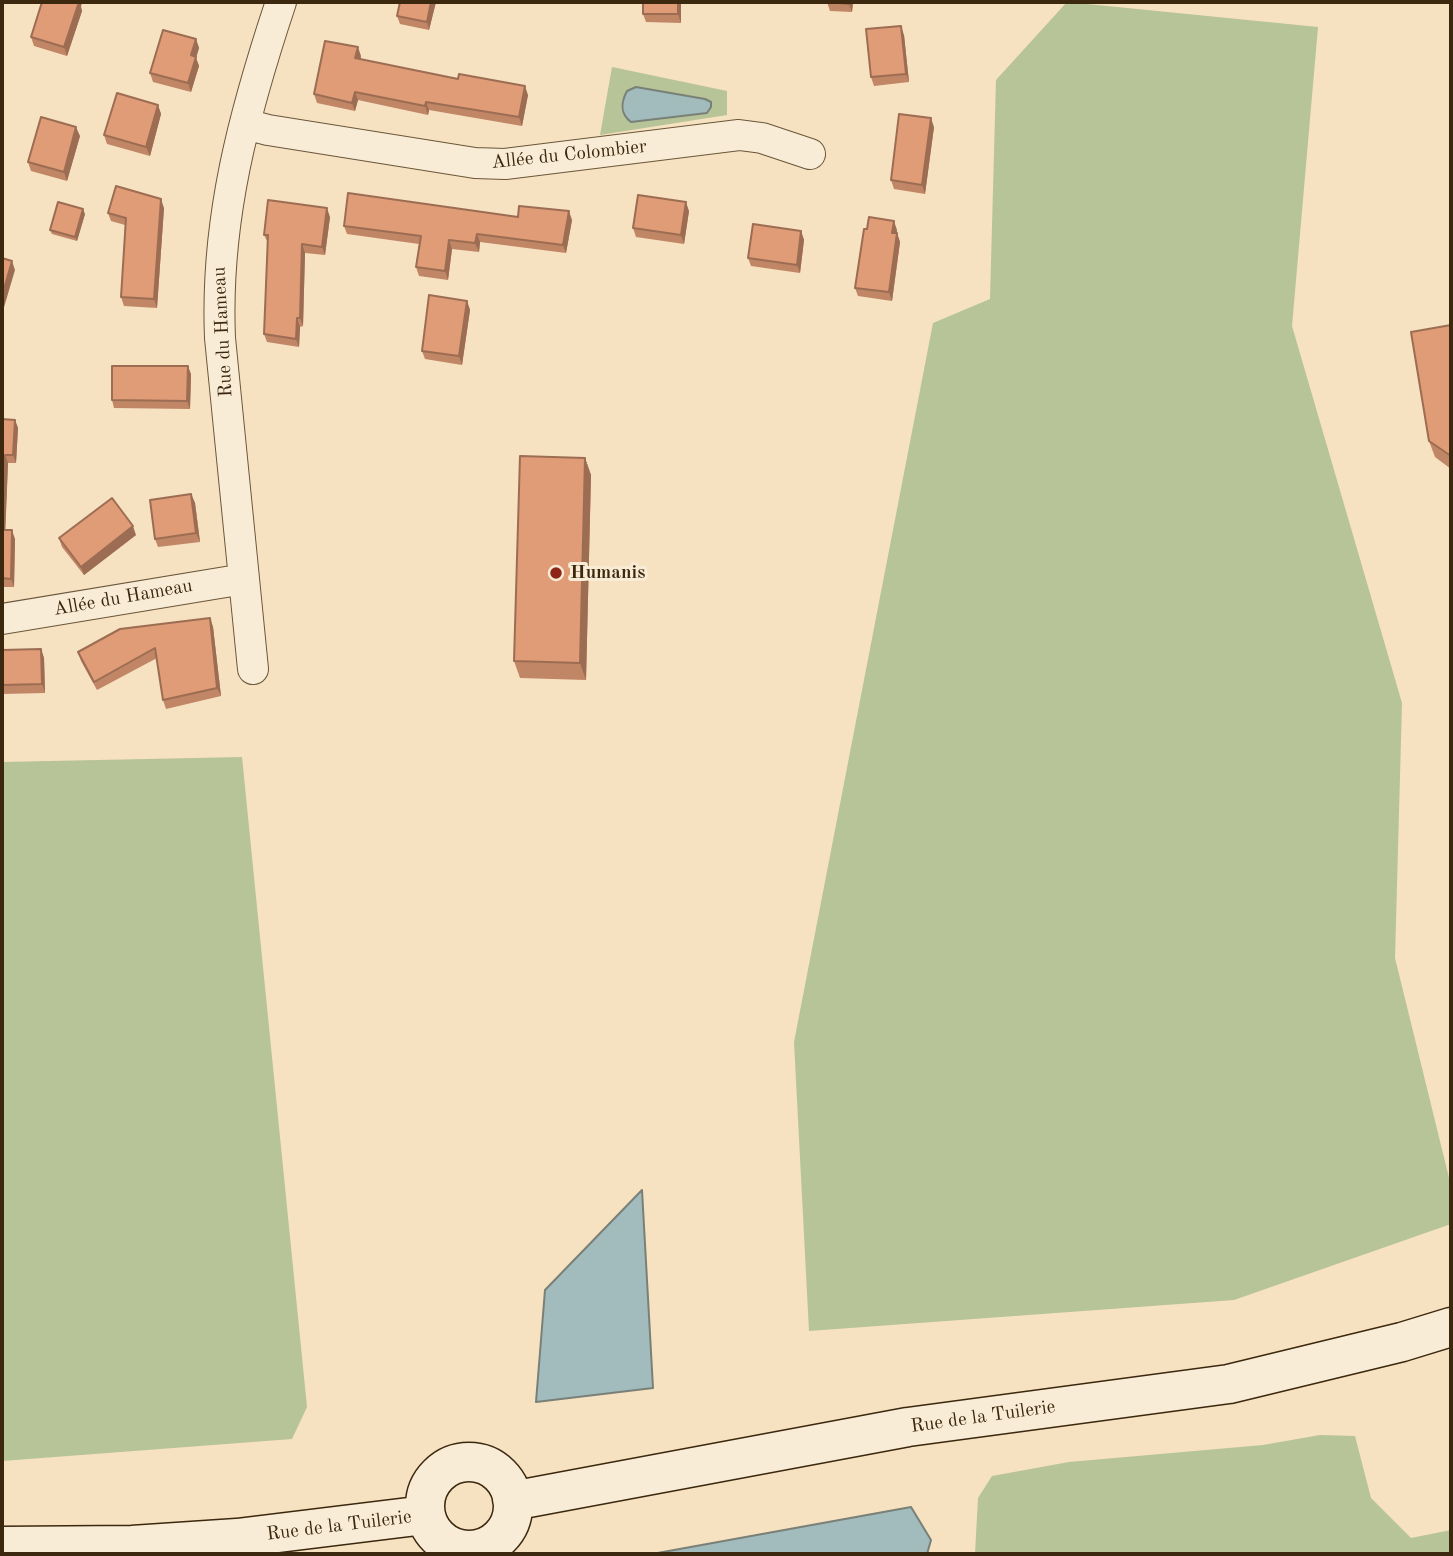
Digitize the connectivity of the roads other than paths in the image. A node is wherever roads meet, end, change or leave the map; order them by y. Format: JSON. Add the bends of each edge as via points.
{"nodes":[{"id":1,"x":281,"y":2,"type":"edge"},
{"id":2,"x":245,"y":124,"type":"junction"},
{"id":3,"x":810,"y":154,"type":"dead end"},
{"id":4,"x":244,"y":579,"type":"junction"},
{"id":5,"x":2,"y":619,"type":"edge"},
{"id":6,"x":253,"y":669,"type":"dead end"},
{"id":7,"x":1451,"y":1327,"type":"edge"},
{"id":8,"x":512,"y":1499,"type":"junction"},
{"id":9,"x":425,"y":1515,"type":"junction"},
{"id":10,"x":2,"y":1546,"type":"edge"}],
"edges":[{"from":1,"to":2,"type":"street","name":"Rue du Hameau"},
{"from":2,"to":3,"type":"street","name":"Allée du Colombier","via":[[475,163],[518,162],[739,135]]},
{"from":2,"to":4,"type":"street","name":"Rue du Hameau","via":[[228,191],[218,294]]},
{"from":4,"to":5,"type":"street","name":"Allée du Hameau"},
{"from":4,"to":6,"type":"street","name":"Rue du Hameau"},
{"from":7,"to":8,"type":"street","name":"Rue de la Tuilerie","via":[[1229,1384],[908,1427]]},
{"from":8,"to":9,"type":"street","via":[[509,1526],[490,1546],[477,1550],[450,1547],[438,1539]]},
{"from":8,"to":9,"type":"street","via":[[502,1476],[492,1468],[455,1464],[434,1479]]},
{"from":9,"to":10,"type":"street","name":"Rue de la Tuilerie","via":[[237,1538]]}]}
